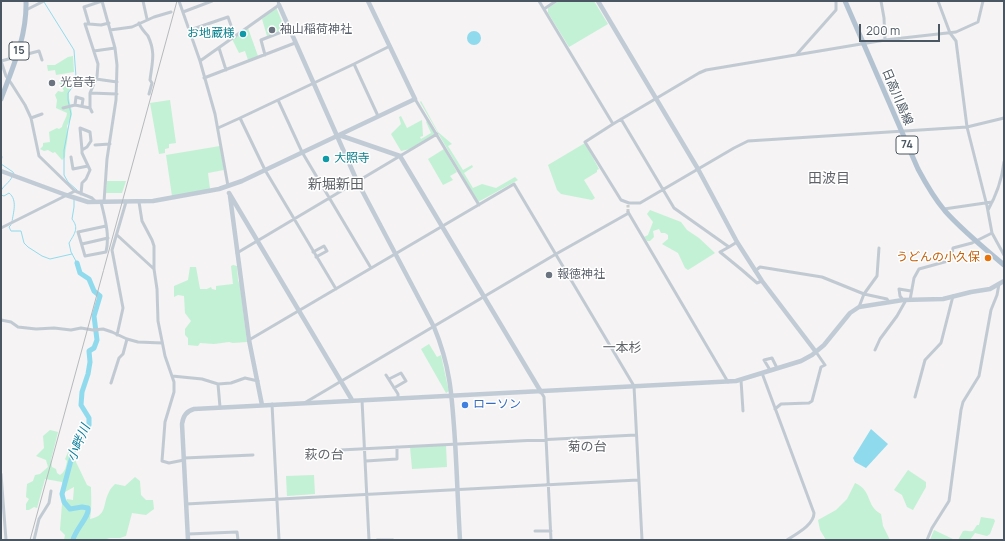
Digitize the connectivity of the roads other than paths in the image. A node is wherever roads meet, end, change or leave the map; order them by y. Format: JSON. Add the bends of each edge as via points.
{"nodes":[{"id":1,"x":26,"y":1,"type":"edge"},
{"id":2,"x":43,"y":1,"type":"edge"},
{"id":3,"x":102,"y":1,"type":"edge"},
{"id":4,"x":143,"y":1,"type":"edge"},
{"id":5,"x":179,"y":1,"type":"edge"},
{"id":6,"x":212,"y":1,"type":"edge"},
{"id":7,"x":368,"y":1,"type":"edge"},
{"id":8,"x":539,"y":1,"type":"edge"},
{"id":9,"x":556,"y":1,"type":"edge"},
{"id":10,"x":598,"y":1,"type":"edge"},
{"id":11,"x":836,"y":1,"type":"edge"},
{"id":12,"x":845,"y":1,"type":"edge"},
{"id":13,"x":881,"y":1,"type":"edge"},
{"id":14,"x":938,"y":1,"type":"edge"},
{"id":15,"x":983,"y":1,"type":"edge"},
{"id":16,"x":278,"y":3,"type":"edge"},
{"id":17,"x":544,"y":9,"type":"junction"},
{"id":18,"x":26,"y":10,"type":"junction"},
{"id":19,"x":105,"y":10,"type":"junction"},
{"id":20,"x":100,"y":12,"type":"dead end"},
{"id":21,"x":171,"y":12,"type":"dead end"},
{"id":22,"x":183,"y":12,"type":"junction"},
{"id":23,"x":147,"y":19,"type":"junction"},
{"id":24,"x":108,"y":23,"type":"junction"},
{"id":25,"x":139,"y":23,"type":"junction"},
{"id":26,"x":89,"y":24,"type":"junction"},
{"id":27,"x":289,"y":29,"type":"junction"},
{"id":28,"x":110,"y":30,"type":"junction"},
{"id":29,"x":190,"y":30,"type":"junction"},
{"id":30,"x":950,"y":32,"type":"junction"},
{"id":31,"x":235,"y":37,"type":"junction"},
{"id":32,"x":885,"y":40,"type":"junction"},
{"id":33,"x":295,"y":43,"type":"junction"},
{"id":34,"x":863,"y":43,"type":"junction"},
{"id":35,"x":390,"y":46,"type":"junction"},
{"id":36,"x":115,"y":48,"type":"junction"},
{"id":37,"x":219,"y":48,"type":"junction"},
{"id":38,"x":94,"y":51,"type":"junction"},
{"id":39,"x":797,"y":54,"type":"junction"},
{"id":40,"x":265,"y":55,"type":"junction"},
{"id":41,"x":17,"y":56,"type":"junction"},
{"id":42,"x":42,"y":60,"type":"dead end"},
{"id":43,"x":1,"y":61,"type":"edge"},
{"id":44,"x":200,"y":61,"type":"junction"},
{"id":45,"x":354,"y":64,"type":"junction"},
{"id":46,"x":226,"y":70,"type":"junction"},
{"id":47,"x":1,"y":78,"type":"edge"},
{"id":48,"x":7,"y":78,"type":"junction"},
{"id":49,"x":204,"y":78,"type":"junction"},
{"id":50,"x":96,"y":79,"type":"junction"},
{"id":51,"x":117,"y":82,"type":"junction"},
{"id":52,"x":313,"y":83,"type":"junction"},
{"id":53,"x":90,"y":92,"type":"junction"},
{"id":54,"x":117,"y":94,"type":"junction"},
{"id":55,"x":149,"y":94,"type":"dead end"},
{"id":56,"x":1,"y":99,"type":"edge"},
{"id":57,"x":416,"y":99,"type":"junction"},
{"id":58,"x":656,"y":99,"type":"junction"},
{"id":59,"x":278,"y":100,"type":"junction"},
{"id":60,"x":75,"y":105,"type":"junction"},
{"id":61,"x":82,"y":106,"type":"junction"},
{"id":62,"x":63,"y":108,"type":"dead end"},
{"id":63,"x":42,"y":114,"type":"dead end"},
{"id":64,"x":378,"y":116,"type":"junction"},
{"id":65,"x":31,"y":118,"type":"junction"},
{"id":66,"x":240,"y":118,"type":"junction"},
{"id":67,"x":1004,"y":118,"type":"edge"},
{"id":68,"x":621,"y":119,"type":"junction"},
{"id":69,"x":613,"y":124,"type":"junction"},
{"id":70,"x":967,"y":127,"type":"junction"},
{"id":71,"x":218,"y":128,"type":"junction"},
{"id":72,"x":901,"y":131,"type":"junction"},
{"id":73,"x":436,"y":134,"type":"junction"},
{"id":74,"x":338,"y":135,"type":"junction"},
{"id":75,"x":110,"y":144,"type":"junction"},
{"id":76,"x":95,"y":145,"type":"dead end"},
{"id":77,"x":82,"y":150,"type":"junction"},
{"id":78,"x":302,"y":152,"type":"junction"},
{"id":79,"x":400,"y":156,"type":"junction"},
{"id":80,"x":71,"y":157,"type":"dead end"},
{"id":81,"x":1004,"y":162,"type":"edge"},
{"id":82,"x":88,"y":166,"type":"junction"},
{"id":83,"x":698,"y":169,"type":"junction"},
{"id":84,"x":265,"y":170,"type":"junction"},
{"id":85,"x":1,"y":171,"type":"edge"},
{"id":86,"x":357,"y":181,"type":"junction"},
{"id":87,"x":228,"y":187,"type":"junction"},
{"id":88,"x":663,"y":190,"type":"junction"},
{"id":89,"x":78,"y":193,"type":"junction"},
{"id":90,"x":229,"y":193,"type":"junction"},
{"id":91,"x":66,"y":195,"type":"junction"},
{"id":92,"x":329,"y":198,"type":"junction"},
{"id":93,"x":100,"y":202,"type":"junction"},
{"id":94,"x":126,"y":202,"type":"junction"},
{"id":95,"x":139,"y":202,"type":"junction"},
{"id":96,"x":992,"y":202,"type":"junction"},
{"id":97,"x":986,"y":203,"type":"junction"},
{"id":98,"x":479,"y":205,"type":"junction"},
{"id":99,"x":944,"y":209,"type":"junction"},
{"id":100,"x":988,"y":210,"type":"junction"},
{"id":101,"x":294,"y":219,"type":"junction"},
{"id":102,"x":106,"y":226,"type":"junction"},
{"id":103,"x":443,"y":226,"type":"junction"},
{"id":104,"x":1,"y":228,"type":"edge"},
{"id":105,"x":992,"y":233,"type":"junction"},
{"id":106,"x":117,"y":235,"type":"junction"},
{"id":107,"x":108,"y":238,"type":"junction"},
{"id":108,"x":257,"y":241,"type":"junction"},
{"id":109,"x":976,"y":241,"type":"junction"},
{"id":110,"x":737,"y":242,"type":"junction"},
{"id":111,"x":82,"y":244,"type":"junction"},
{"id":112,"x":729,"y":247,"type":"junction"},
{"id":113,"x":879,"y":248,"type":"dead end"},
{"id":114,"x":313,"y":252,"type":"junction"},
{"id":115,"x":237,"y":253,"type":"junction"},
{"id":116,"x":395,"y":254,"type":"junction"},
{"id":117,"x":556,"y":254,"type":"junction"},
{"id":118,"x":1004,"y":255,"type":"edge"},
{"id":119,"x":316,"y":257,"type":"junction"},
{"id":120,"x":1004,"y":266,"type":"edge"},
{"id":121,"x":371,"y":268,"type":"junction"},
{"id":122,"x":154,"y":270,"type":"junction"},
{"id":123,"x":755,"y":270,"type":"junction"},
{"id":124,"x":762,"y":281,"type":"junction"},
{"id":125,"x":1004,"y":281,"type":"edge"},
{"id":126,"x":999,"y":284,"type":"junction"},
{"id":127,"x":336,"y":289,"type":"junction"},
{"id":128,"x":911,"y":291,"type":"junction"},
{"id":129,"x":864,"y":294,"type":"junction"},
{"id":130,"x":953,"y":296,"type":"junction"},
{"id":131,"x":484,"y":297,"type":"junction"},
{"id":132,"x":906,"y":300,"type":"junction"},
{"id":133,"x":889,"y":302,"type":"junction"},
{"id":134,"x":859,"y":307,"type":"junction"},
{"id":135,"x":299,"y":311,"type":"junction"},
{"id":136,"x":1,"y":320,"type":"edge"},
{"id":137,"x":434,"y":327,"type":"junction"},
{"id":138,"x":117,"y":335,"type":"junction"},
{"id":139,"x":128,"y":339,"type":"junction"},
{"id":140,"x":249,"y":340,"type":"junction"},
{"id":141,"x":162,"y":343,"type":"junction"},
{"id":142,"x":875,"y":350,"type":"dead end"},
{"id":143,"x":816,"y":352,"type":"junction"},
{"id":144,"x":777,"y":368,"type":"junction"},
{"id":145,"x":770,"y":370,"type":"junction"},
{"id":146,"x":762,"y":373,"type":"junction"},
{"id":147,"x":386,"y":375,"type":"dead end"},
{"id":148,"x":172,"y":376,"type":"junction"},
{"id":149,"x":389,"y":380,"type":"junction"},
{"id":150,"x":741,"y":380,"type":"junction"},
{"id":151,"x":258,"y":382,"type":"junction"},
{"id":152,"x":342,"y":382,"type":"junction"},
{"id":153,"x":728,"y":382,"type":"junction"},
{"id":154,"x":111,"y":383,"type":"dead end"},
{"id":155,"x":218,"y":384,"type":"junction"},
{"id":156,"x":634,"y":386,"type":"junction"},
{"id":157,"x":394,"y":388,"type":"junction"},
{"id":158,"x":541,"y":392,"type":"junction"},
{"id":159,"x":452,"y":395,"type":"junction"},
{"id":160,"x":915,"y":397,"type":"dead end"},
{"id":161,"x":398,"y":398,"type":"junction"},
{"id":162,"x":352,"y":400,"type":"junction"},
{"id":163,"x":362,"y":400,"type":"junction"},
{"id":164,"x":304,"y":403,"type":"junction"},
{"id":165,"x":272,"y":404,"type":"junction"},
{"id":166,"x":262,"y":405,"type":"junction"},
{"id":167,"x":220,"y":407,"type":"junction"},
{"id":168,"x":775,"y":409,"type":"junction"},
{"id":169,"x":742,"y":411,"type":"dead end"},
{"id":170,"x":636,"y":434,"type":"junction"},
{"id":171,"x":546,"y":439,"type":"junction"},
{"id":172,"x":455,"y":444,"type":"junction"},
{"id":173,"x":397,"y":447,"type":"junction"},
{"id":174,"x":365,"y":448,"type":"junction"},
{"id":175,"x":340,"y":450,"type":"dead end"},
{"id":176,"x":253,"y":455,"type":"dead end"},
{"id":177,"x":184,"y":459,"type":"junction"},
{"id":178,"x":366,"y":461,"type":"junction"},
{"id":179,"x":1,"y":474,"type":"edge"},
{"id":180,"x":638,"y":480,"type":"junction"},
{"id":181,"x":548,"y":485,"type":"junction"},
{"id":182,"x":458,"y":490,"type":"junction"},
{"id":183,"x":51,"y":491,"type":"dead end"},
{"id":184,"x":368,"y":494,"type":"junction"},
{"id":185,"x":277,"y":499,"type":"junction"},
{"id":186,"x":186,"y":504,"type":"junction"},
{"id":187,"x":3,"y":513,"type":"edge"},
{"id":188,"x":536,"y":531,"type":"dead end"},
{"id":189,"x":551,"y":531,"type":"junction"},
{"id":190,"x":188,"y":534,"type":"junction"},
{"id":191,"x":6,"y":540,"type":"edge"},
{"id":192,"x":34,"y":540,"type":"edge"},
{"id":193,"x":188,"y":540,"type":"edge"},
{"id":194,"x":238,"y":540,"type":"edge"},
{"id":195,"x":279,"y":540,"type":"edge"},
{"id":196,"x":369,"y":540,"type":"edge"},
{"id":197,"x":377,"y":540,"type":"edge"},
{"id":198,"x":393,"y":540,"type":"edge"},
{"id":199,"x":460,"y":540,"type":"edge"},
{"id":200,"x":551,"y":540,"type":"edge"},
{"id":201,"x":642,"y":540,"type":"edge"},
{"id":202,"x":787,"y":540,"type":"edge"},
{"id":203,"x":927,"y":540,"type":"edge"}],
"edges":[{"from":1,"to":18,"type":"main road","number":"15"},
{"from":2,"to":18,"type":"street"},
{"from":3,"to":19,"type":"street"},
{"from":3,"to":26,"type":"street","via":[[84,7]]},
{"from":4,"to":23,"type":"street"},
{"from":5,"to":22,"type":"street"},
{"from":6,"to":22,"type":"street"},
{"from":7,"to":35,"type":"street"},
{"from":8,"to":17,"type":"street"},
{"from":9,"to":17,"type":"street"},
{"from":10,"to":58,"type":"street"},
{"from":11,"to":39,"type":"street","via":[[836,10]]},
{"from":12,"to":34,"type":"main road","name":"日高川島線","number":"74"},
{"from":13,"to":32,"type":"street"},
{"from":14,"to":30,"type":"street"},
{"from":15,"to":30,"type":"street","via":[[978,22],[956,32]]},
{"from":16,"to":27,"type":"street"},
{"from":16,"to":31,"type":"street"},
{"from":17,"to":69,"type":"street"},
{"from":18,"to":41,"type":"main road","number":"15","via":[[24,33]]},
{"from":19,"to":20,"type":"street"},
{"from":19,"to":24,"type":"street"},
{"from":21,"to":23,"type":"street"},
{"from":22,"to":29,"type":"street"},
{"from":23,"to":25,"type":"street"},
{"from":24,"to":26,"type":"street"},
{"from":24,"to":28,"type":"street"},
{"from":25,"to":28,"type":"street","via":[[132,27]]},
{"from":25,"to":55,"type":"street","via":[[154,53]]},
{"from":26,"to":38,"type":"street","via":[[85,24]]},
{"from":27,"to":33,"type":"street"},
{"from":27,"to":40,"type":"street","via":[[261,40]]},
{"from":28,"to":36,"type":"street"},
{"from":29,"to":31,"type":"street","via":[[228,16]]},
{"from":29,"to":44,"type":"street"},
{"from":30,"to":32,"type":"street"},
{"from":30,"to":70,"type":"street","via":[[958,48]]},
{"from":31,"to":37,"type":"street"},
{"from":32,"to":34,"type":"street"},
{"from":33,"to":40,"type":"street"},
{"from":33,"to":52,"type":"street"},
{"from":34,"to":39,"type":"street"},
{"from":34,"to":72,"type":"main road","name":"日高川島線","number":"74"},
{"from":35,"to":45,"type":"street"},
{"from":35,"to":57,"type":"street"},
{"from":36,"to":38,"type":"street"},
{"from":36,"to":51,"type":"street"},
{"from":37,"to":44,"type":"street"},
{"from":37,"to":46,"type":"street"},
{"from":38,"to":50,"type":"street","via":[[98,64]]},
{"from":39,"to":58,"type":"street","via":[[706,70]]},
{"from":40,"to":46,"type":"street"},
{"from":41,"to":42,"type":"street","via":[[39,51]]},
{"from":41,"to":43,"type":"street"},
{"from":41,"to":48,"type":"main road","number":"15"},
{"from":43,"to":48,"type":"street"},
{"from":44,"to":49,"type":"street"},
{"from":45,"to":52,"type":"street"},
{"from":45,"to":64,"type":"street"},
{"from":46,"to":49,"type":"street"},
{"from":47,"to":48,"type":"street"},
{"from":48,"to":56,"type":"main road","number":"15"},
{"from":48,"to":65,"type":"street"},
{"from":49,"to":71,"type":"street"},
{"from":50,"to":51,"type":"street"},
{"from":50,"to":53,"type":"street"},
{"from":51,"to":54,"type":"street"},
{"from":52,"to":59,"type":"street"},
{"from":52,"to":74,"type":"street"},
{"from":53,"to":54,"type":"street"},
{"from":53,"to":61,"type":"street","via":[[91,110]]},
{"from":54,"to":75,"type":"street"},
{"from":57,"to":64,"type":"street"},
{"from":57,"to":73,"type":"street"},
{"from":58,"to":68,"type":"street"},
{"from":58,"to":83,"type":"street"},
{"from":59,"to":66,"type":"street"},
{"from":59,"to":78,"type":"street"},
{"from":60,"to":61,"type":"street"},
{"from":60,"to":61,"type":"street","via":[[76,97],[83,99]]},
{"from":60,"to":62,"type":"street"},
{"from":63,"to":65,"type":"street"},
{"from":64,"to":74,"type":"street"},
{"from":65,"to":89,"type":"street","via":[[39,156]]},
{"from":66,"to":71,"type":"street"},
{"from":66,"to":84,"type":"street"},
{"from":67,"to":70,"type":"street"},
{"from":68,"to":69,"type":"street"},
{"from":68,"to":88,"type":"street"},
{"from":69,"to":88,"type":"street","via":[[585,142],[618,198],[628,204],[643,202]]},
{"from":70,"to":72,"type":"street"},
{"from":70,"to":97,"type":"street"},
{"from":71,"to":87,"type":"street"},
{"from":72,"to":83,"type":"street","via":[[748,141]]},
{"from":72,"to":99,"type":"main road","name":"日高川島線","number":"74","via":[[918,169]]},
{"from":73,"to":79,"type":"street"},
{"from":73,"to":98,"type":"street"},
{"from":74,"to":78,"type":"street"},
{"from":74,"to":79,"type":"street"},
{"from":74,"to":86,"type":"street"},
{"from":75,"to":76,"type":"street"},
{"from":75,"to":93,"type":"street"},
{"from":77,"to":77,"type":"street","via":[[82,143],[80,128],[90,132],[91,141]]},
{"from":77,"to":82,"type":"street","via":[[82,157]]},
{"from":78,"to":84,"type":"street"},
{"from":78,"to":92,"type":"street"},
{"from":79,"to":86,"type":"street"},
{"from":79,"to":103,"type":"street"},
{"from":80,"to":82,"type":"street","via":[[73,169]]},
{"from":81,"to":96,"type":"street"},
{"from":82,"to":89,"type":"street","via":[[89,173]]},
{"from":83,"to":88,"type":"street"},
{"from":83,"to":110,"type":"street"},
{"from":84,"to":87,"type":"street"},
{"from":84,"to":101,"type":"street"},
{"from":85,"to":91,"type":"street"},
{"from":86,"to":92,"type":"street"},
{"from":86,"to":116,"type":"street"},
{"from":87,"to":90,"type":"street"},
{"from":87,"to":95,"type":"street"},
{"from":88,"to":112,"type":"street","via":[[677,211]]},
{"from":89,"to":91,"type":"street"},
{"from":89,"to":93,"type":"street"},
{"from":90,"to":108,"type":"street"},
{"from":90,"to":115,"type":"street"},
{"from":91,"to":93,"type":"street","via":[[84,201]]},
{"from":91,"to":104,"type":"street"},
{"from":92,"to":101,"type":"street"},
{"from":92,"to":121,"type":"street"},
{"from":93,"to":94,"type":"street"},
{"from":93,"to":102,"type":"street"},
{"from":94,"to":95,"type":"street"},
{"from":94,"to":106,"type":"street"},
{"from":95,"to":122,"type":"street","via":[[142,221],[154,246]]},
{"from":96,"to":97,"type":"street"},
{"from":96,"to":100,"type":"street"},
{"from":97,"to":99,"type":"street"},
{"from":97,"to":100,"type":"street"},
{"from":98,"to":103,"type":"street"},
{"from":98,"to":117,"type":"street","via":[[514,184]]},
{"from":99,"to":109,"type":"main road","name":"日高川島線","number":"74"},
{"from":100,"to":105,"type":"street"},
{"from":101,"to":108,"type":"street"},
{"from":101,"to":114,"type":"street"},
{"from":102,"to":107,"type":"street"},
{"from":102,"to":111,"type":"street","via":[[78,232]]},
{"from":103,"to":116,"type":"street"},
{"from":103,"to":131,"type":"street"},
{"from":105,"to":109,"type":"street"},
{"from":105,"to":118,"type":"street"},
{"from":106,"to":122,"type":"street"},
{"from":106,"to":138,"type":"street","via":[[112,250],[122,308]]},
{"from":107,"to":111,"type":"street"},
{"from":107,"to":111,"type":"street","via":[[106,252],[85,256]]},
{"from":108,"to":115,"type":"street"},
{"from":108,"to":135,"type":"street"},
{"from":109,"to":120,"type":"main road","name":"日高川島線","number":"74"},
{"from":109,"to":128,"type":"street","via":[[953,248],[951,259],[919,268]]},
{"from":110,"to":112,"type":"street"},
{"from":110,"to":123,"type":"street"},
{"from":112,"to":124,"type":"street","via":[[720,252],[757,283]]},
{"from":113,"to":129,"type":"street","via":[[877,276]]},
{"from":114,"to":119,"type":"street"},
{"from":114,"to":119,"type":"street","via":[[324,246],[327,251]]},
{"from":115,"to":140,"type":"street"},
{"from":116,"to":121,"type":"street"},
{"from":116,"to":137,"type":"street"},
{"from":117,"to":131,"type":"street"},
{"from":117,"to":153,"type":"street","via":[[628,213]]},
{"from":117,"to":156,"type":"street"},
{"from":119,"to":127,"type":"street"},
{"from":121,"to":127,"type":"street"},
{"from":122,"to":141,"type":"street"},
{"from":123,"to":124,"type":"street"},
{"from":123,"to":129,"type":"street","via":[[760,267],[812,275]]},
{"from":124,"to":143,"type":"street"},
{"from":125,"to":126,"type":"street"},
{"from":126,"to":130,"type":"street","via":[[990,289]]},
{"from":126,"to":203,"type":"street","via":[[991,310],[979,376],[961,410],[949,502]]},
{"from":127,"to":135,"type":"street"},
{"from":128,"to":132,"type":"street"},
{"from":128,"to":132,"type":"street","via":[[899,289],[900,296]]},
{"from":129,"to":133,"type":"street"},
{"from":129,"to":134,"type":"street"},
{"from":130,"to":132,"type":"street","via":[[933,300]]},
{"from":130,"to":160,"type":"street","via":[[942,343],[924,360]]},
{"from":131,"to":137,"type":"street"},
{"from":131,"to":158,"type":"street"},
{"from":132,"to":133,"type":"street"},
{"from":132,"to":142,"type":"street"},
{"from":133,"to":134,"type":"street"},
{"from":134,"to":143,"type":"street","via":[[850,313]]},
{"from":135,"to":140,"type":"street"},
{"from":135,"to":152,"type":"street"},
{"from":136,"to":138,"type":"street","via":[[36,329],[81,328],[108,330]]},
{"from":137,"to":152,"type":"street"},
{"from":137,"to":159,"type":"street","via":[[446,361]]},
{"from":138,"to":139,"type":"street"},
{"from":139,"to":141,"type":"street"},
{"from":139,"to":154,"type":"street"},
{"from":140,"to":151,"type":"street"},
{"from":141,"to":148,"type":"street"},
{"from":143,"to":144,"type":"street","via":[[805,359]]},
{"from":143,"to":168,"type":"street","via":[[825,365],[821,367],[812,401],[782,404]]},
{"from":144,"to":145,"type":"street"},
{"from":144,"to":145,"type":"street","via":[[772,358],[764,360]]},
{"from":145,"to":146,"type":"street"},
{"from":146,"to":150,"type":"street"},
{"from":146,"to":168,"type":"street"},
{"from":147,"to":149,"type":"street"},
{"from":148,"to":155,"type":"street","via":[[202,379]]},
{"from":148,"to":177,"type":"street","via":[[174,392],[165,422],[162,459],[166,463]]},
{"from":149,"to":157,"type":"street"},
{"from":149,"to":157,"type":"street","via":[[401,373],[406,381]]},
{"from":150,"to":153,"type":"street"},
{"from":150,"to":169,"type":"street"},
{"from":151,"to":155,"type":"street","via":[[245,378]]},
{"from":151,"to":166,"type":"street"},
{"from":152,"to":162,"type":"street"},
{"from":152,"to":164,"type":"street"},
{"from":153,"to":156,"type":"street"},
{"from":155,"to":167,"type":"street"},
{"from":156,"to":158,"type":"street"},
{"from":156,"to":170,"type":"street"},
{"from":157,"to":161,"type":"street"},
{"from":158,"to":159,"type":"street"},
{"from":158,"to":171,"type":"street","via":[[544,397]]},
{"from":159,"to":161,"type":"street"},
{"from":159,"to":172,"type":"street"},
{"from":161,"to":163,"type":"street"},
{"from":162,"to":163,"type":"street"},
{"from":162,"to":164,"type":"street"},
{"from":163,"to":174,"type":"street"},
{"from":164,"to":165,"type":"street"},
{"from":165,"to":166,"type":"street"},
{"from":165,"to":185,"type":"street"},
{"from":166,"to":167,"type":"street"},
{"from":167,"to":177,"type":"street","via":[[189,410],[184,415]]},
{"from":168,"to":202,"type":"street","via":[[814,514],[811,523]]},
{"from":170,"to":171,"type":"street"},
{"from":170,"to":180,"type":"street"},
{"from":171,"to":172,"type":"street"},
{"from":171,"to":181,"type":"street"},
{"from":172,"to":173,"type":"street"},
{"from":172,"to":182,"type":"street"},
{"from":173,"to":174,"type":"street"},
{"from":173,"to":178,"type":"street","via":[[397,459]]},
{"from":174,"to":175,"type":"street"},
{"from":174,"to":178,"type":"street"},
{"from":176,"to":177,"type":"street"},
{"from":177,"to":186,"type":"street"},
{"from":178,"to":184,"type":"street"},
{"from":179,"to":187,"type":"street"},
{"from":180,"to":181,"type":"street"},
{"from":180,"to":201,"type":"street"},
{"from":181,"to":182,"type":"street"},
{"from":181,"to":189,"type":"street"},
{"from":182,"to":184,"type":"street"},
{"from":182,"to":199,"type":"street"},
{"from":183,"to":192,"type":"street","via":[[49,503],[39,519]]},
{"from":184,"to":185,"type":"street"},
{"from":184,"to":196,"type":"street"},
{"from":185,"to":186,"type":"street"},
{"from":185,"to":195,"type":"street"},
{"from":186,"to":190,"type":"street"},
{"from":187,"to":191,"type":"street"},
{"from":188,"to":189,"type":"street"},
{"from":189,"to":200,"type":"street"},
{"from":190,"to":193,"type":"street"},
{"from":190,"to":194,"type":"street","via":[[237,532]]},
{"from":197,"to":198,"type":"street"}]}
